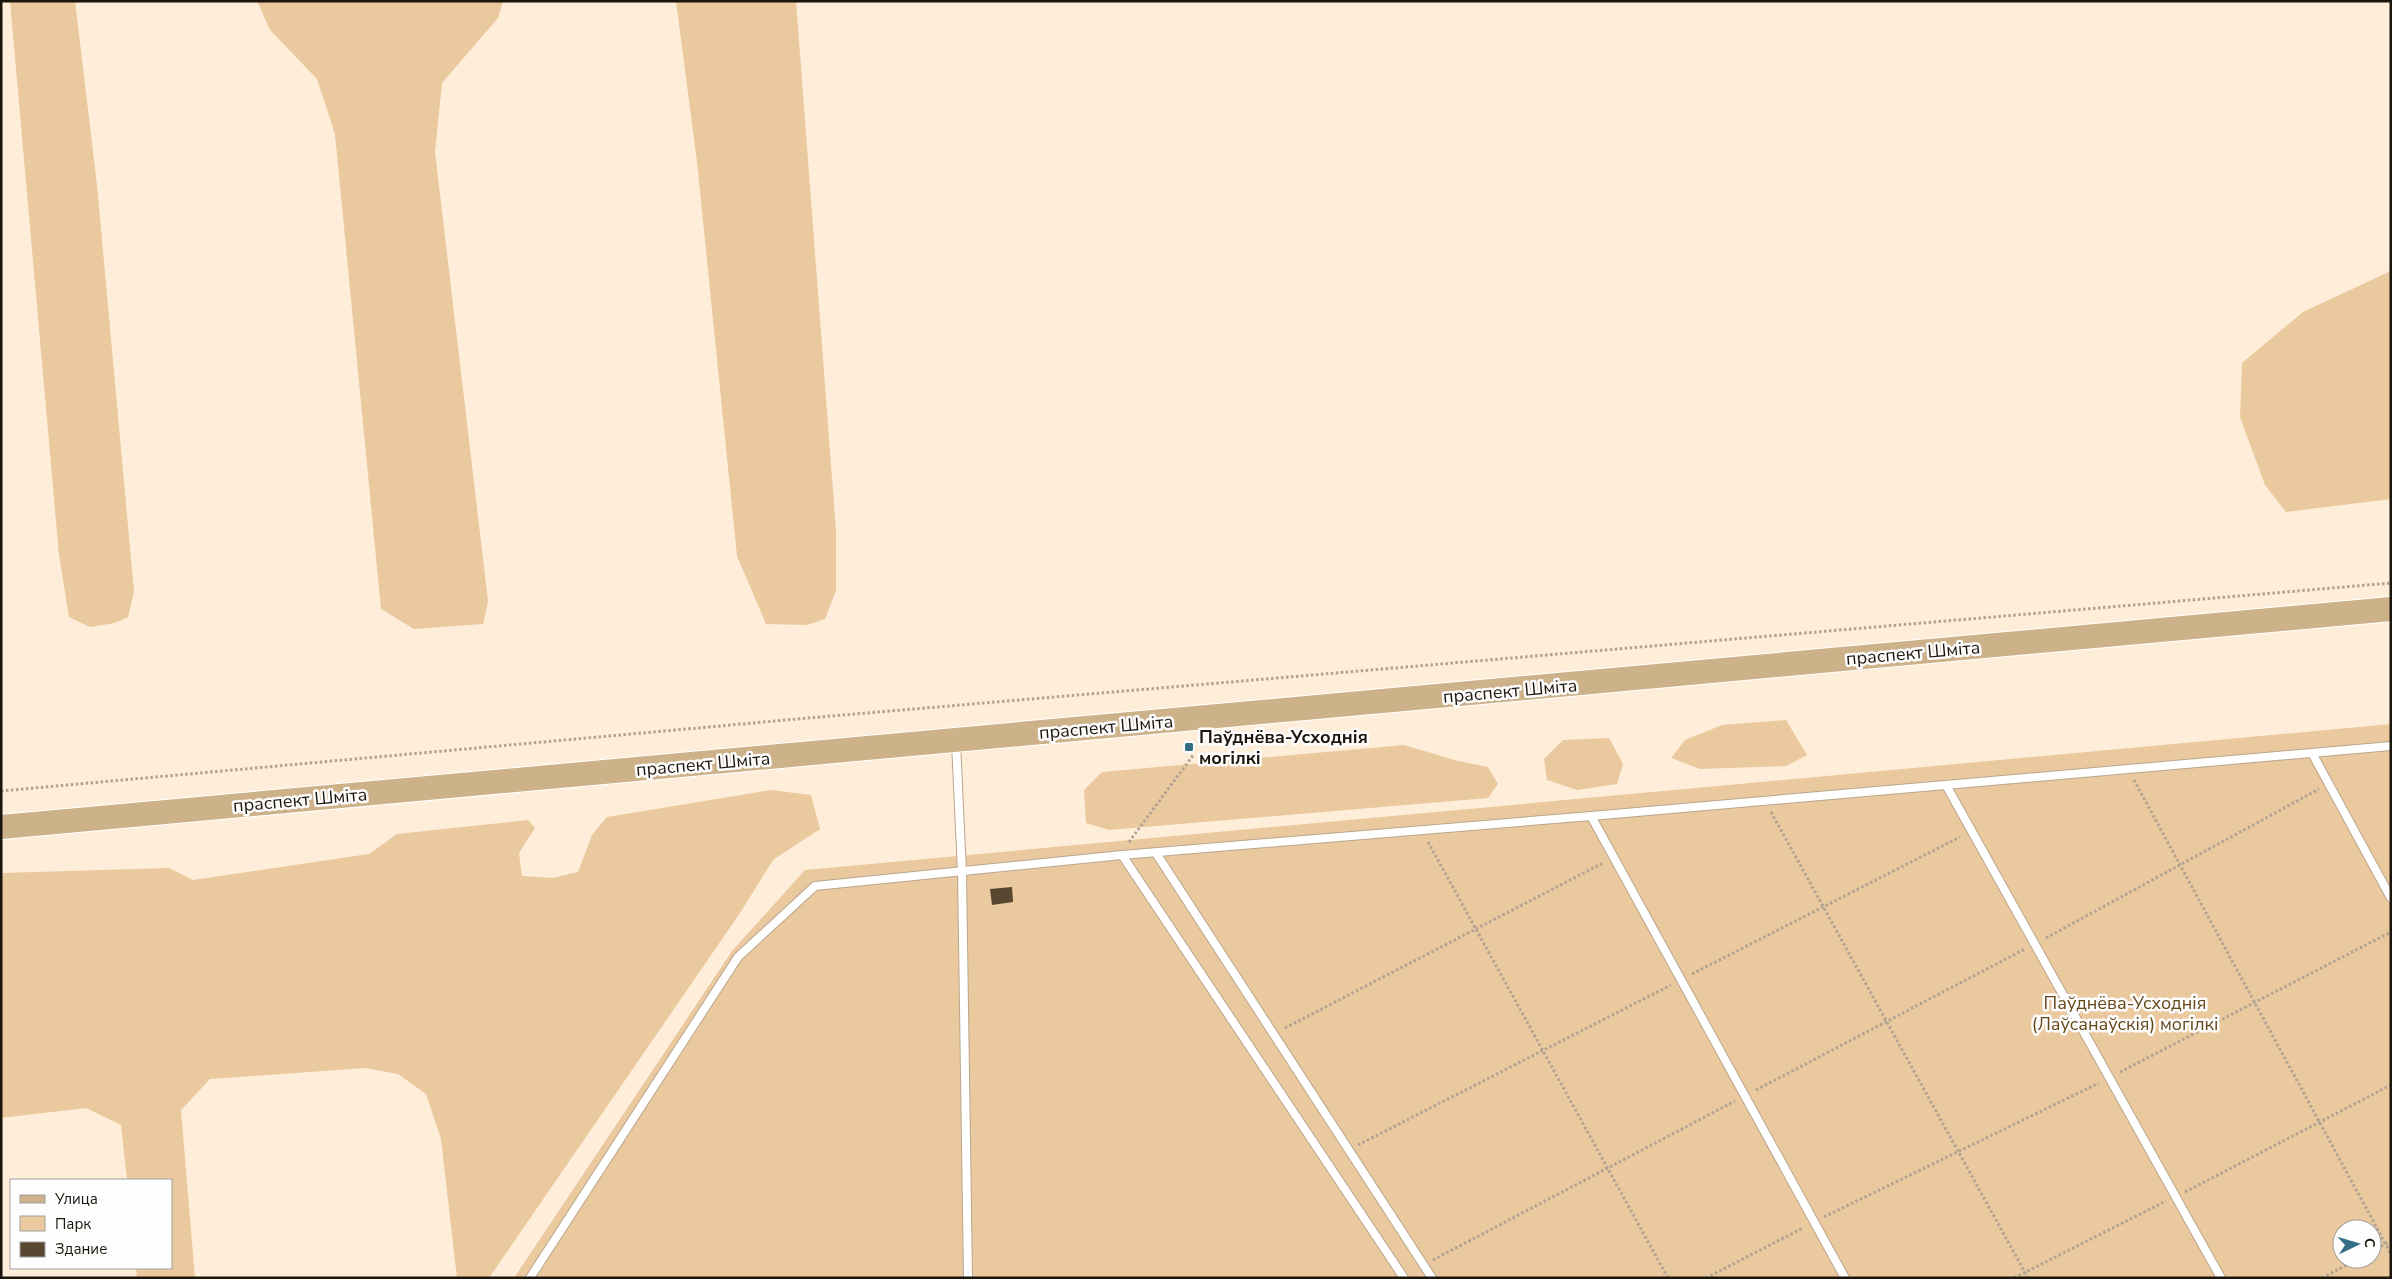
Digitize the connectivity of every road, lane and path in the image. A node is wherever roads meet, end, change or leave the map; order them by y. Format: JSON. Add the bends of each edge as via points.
{"nodes":[{"id":1,"x":2391,"y":583,"type":"edge"},
{"id":2,"x":2391,"y":609,"type":"edge"},
{"id":3,"x":956,"y":741,"type":"junction"},
{"id":4,"x":2391,"y":746,"type":"edge"},
{"id":5,"x":2312,"y":753,"type":"junction"},
{"id":6,"x":1194,"y":754,"type":"dead end"},
{"id":7,"x":2127,"y":769,"type":"junction"},
{"id":8,"x":2329,"y":784,"type":"junction"},
{"id":9,"x":1946,"y":785,"type":"junction"},
{"id":10,"x":1,"y":791,"type":"edge"},
{"id":11,"x":1765,"y":801,"type":"junction"},
{"id":12,"x":1591,"y":816,"type":"junction"},
{"id":13,"x":1,"y":827,"type":"edge"},
{"id":14,"x":1422,"y":830,"type":"junction"},
{"id":15,"x":1972,"y":831,"type":"junction"},
{"id":16,"x":1156,"y":853,"type":"junction"},
{"id":17,"x":1122,"y":856,"type":"junction"},
{"id":18,"x":1615,"y":857,"type":"junction"},
{"id":19,"x":2180,"y":865,"type":"junction"},
{"id":20,"x":962,"y":872,"type":"junction"},
{"id":21,"x":2391,"y":898,"type":"edge"},
{"id":22,"x":1823,"y":906,"type":"junction"},
{"id":23,"x":1477,"y":928,"type":"junction"},
{"id":24,"x":2391,"y":932,"type":"edge"},
{"id":25,"x":2035,"y":944,"type":"junction"},
{"id":26,"x":1682,"y":979,"type":"junction"},
{"id":27,"x":2254,"y":1002,"type":"junction"},
{"id":28,"x":1887,"y":1022,"type":"junction"},
{"id":29,"x":1273,"y":1034,"type":"junction"},
{"id":30,"x":1544,"y":1051,"type":"junction"},
{"id":31,"x":2109,"y":1077,"type":"junction"},
{"id":32,"x":2391,"y":1085,"type":"edge"},
{"id":33,"x":1745,"y":1096,"type":"junction"},
{"id":34,"x":2318,"y":1121,"type":"junction"},
{"id":35,"x":1349,"y":1150,"type":"junction"},
{"id":36,"x":1958,"y":1152,"type":"junction"},
{"id":37,"x":1607,"y":1167,"type":"junction"},
{"id":38,"x":2176,"y":1196,"type":"junction"},
{"id":39,"x":1814,"y":1222,"type":"junction"},
{"id":40,"x":2391,"y":1242,"type":"edge"},
{"id":41,"x":2385,"y":1244,"type":"junction"},
{"id":42,"x":2382,"y":1246,"type":"edge"},
{"id":43,"x":2391,"y":1254,"type":"edge"},
{"id":44,"x":1424,"y":1265,"type":"junction"},
{"id":45,"x":2339,"y":1269,"type":"edge"},
{"id":46,"x":2025,"y":1272,"type":"junction"},
{"id":47,"x":530,"y":1278,"type":"edge"},
{"id":48,"x":968,"y":1278,"type":"edge"},
{"id":49,"x":1404,"y":1278,"type":"edge"},
{"id":50,"x":1432,"y":1278,"type":"edge"},
{"id":51,"x":1668,"y":1278,"type":"edge"},
{"id":52,"x":1706,"y":1278,"type":"edge"},
{"id":53,"x":1845,"y":1278,"type":"edge"},
{"id":54,"x":2014,"y":1278,"type":"edge"},
{"id":55,"x":2028,"y":1278,"type":"edge"},
{"id":56,"x":2221,"y":1278,"type":"edge"},
{"id":57,"x":2322,"y":1278,"type":"edge"}],
"edges":[{"from":1,"to":10,"type":"path","via":[[818,717]]},
{"from":2,"to":3,"type":"main road","name":"праспект Шміта"},
{"from":3,"to":13,"type":"main road","name":"праспект Шміта"},
{"from":3,"to":20,"type":"lane"},
{"from":4,"to":5,"type":"lane"},
{"from":5,"to":7,"type":"lane"},
{"from":5,"to":8,"type":"lane"},
{"from":6,"to":17,"type":"path","via":[[1129,841]]},
{"from":7,"to":9,"type":"lane"},
{"from":7,"to":19,"type":"path"},
{"from":8,"to":19,"type":"path"},
{"from":8,"to":21,"type":"lane"},
{"from":9,"to":11,"type":"lane"},
{"from":9,"to":15,"type":"lane"},
{"from":11,"to":12,"type":"lane"},
{"from":11,"to":22,"type":"path"},
{"from":12,"to":14,"type":"lane"},
{"from":12,"to":18,"type":"lane"},
{"from":14,"to":16,"type":"lane"},
{"from":14,"to":23,"type":"path"},
{"from":15,"to":22,"type":"path"},
{"from":15,"to":25,"type":"lane"},
{"from":16,"to":17,"type":"lane"},
{"from":16,"to":29,"type":"lane"},
{"from":17,"to":20,"type":"lane"},
{"from":17,"to":49,"type":"lane"},
{"from":18,"to":23,"type":"path"},
{"from":18,"to":26,"type":"lane"},
{"from":19,"to":25,"type":"path"},
{"from":19,"to":27,"type":"path"},
{"from":20,"to":47,"type":"lane","via":[[815,886],[738,957]]},
{"from":20,"to":48,"type":"lane"},
{"from":22,"to":26,"type":"path"},
{"from":22,"to":28,"type":"path"},
{"from":23,"to":29,"type":"path"},
{"from":23,"to":30,"type":"path"},
{"from":24,"to":27,"type":"path"},
{"from":25,"to":28,"type":"path"},
{"from":25,"to":31,"type":"lane"},
{"from":26,"to":30,"type":"path"},
{"from":26,"to":33,"type":"lane"},
{"from":27,"to":31,"type":"path"},
{"from":27,"to":34,"type":"path"},
{"from":28,"to":33,"type":"path"},
{"from":28,"to":36,"type":"path"},
{"from":29,"to":35,"type":"lane"},
{"from":30,"to":35,"type":"path"},
{"from":30,"to":37,"type":"path"},
{"from":31,"to":36,"type":"path"},
{"from":31,"to":38,"type":"lane"},
{"from":32,"to":34,"type":"path"},
{"from":33,"to":37,"type":"path"},
{"from":33,"to":39,"type":"lane"},
{"from":34,"to":38,"type":"path"},
{"from":34,"to":41,"type":"path"},
{"from":35,"to":44,"type":"lane"},
{"from":36,"to":39,"type":"path"},
{"from":36,"to":46,"type":"path"},
{"from":37,"to":44,"type":"path"},
{"from":37,"to":51,"type":"path"},
{"from":38,"to":46,"type":"path"},
{"from":38,"to":56,"type":"lane"},
{"from":39,"to":52,"type":"path"},
{"from":39,"to":53,"type":"lane"},
{"from":40,"to":41,"type":"path"},
{"from":41,"to":42,"type":"path"},
{"from":41,"to":43,"type":"path"},
{"from":44,"to":50,"type":"lane"},
{"from":45,"to":57,"type":"path"},
{"from":46,"to":54,"type":"path"},
{"from":46,"to":55,"type":"path"}]}
